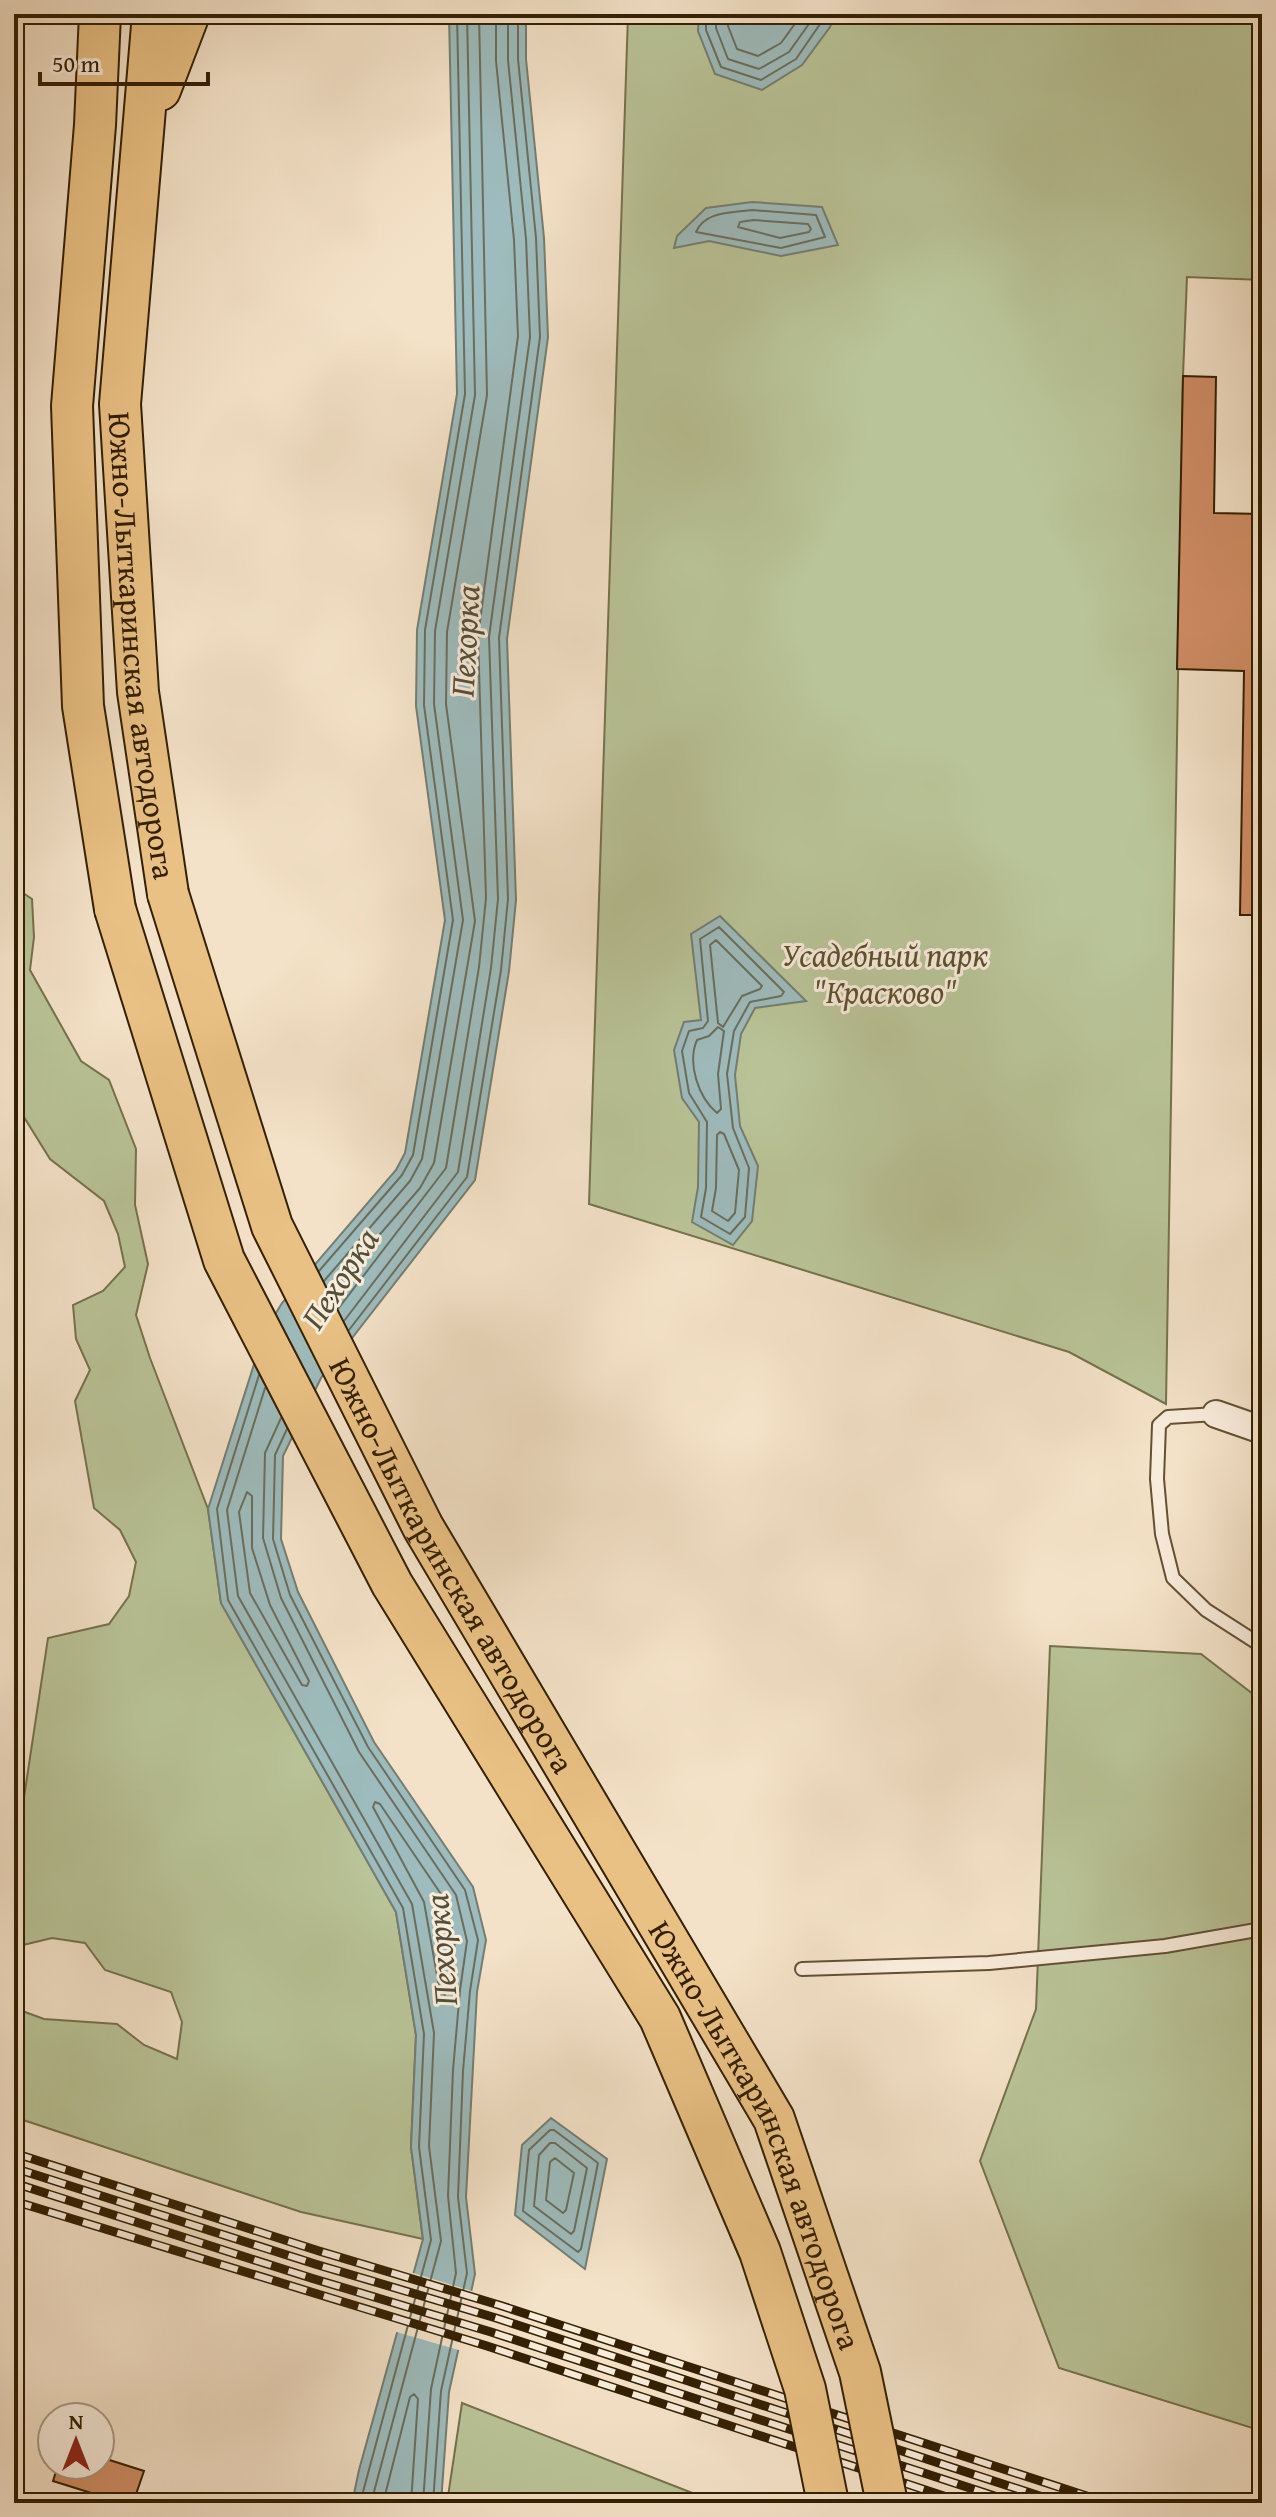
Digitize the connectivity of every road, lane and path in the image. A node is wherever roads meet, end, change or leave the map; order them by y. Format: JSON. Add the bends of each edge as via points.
{"nodes":[{"id":1,"x":87,"y":14,"type":"edge"},
{"id":2,"x":100,"y":14,"type":"edge"},
{"id":3,"x":153,"y":14,"type":"edge"},
{"id":4,"x":189,"y":14,"type":"edge"},
{"id":5,"x":95,"y":125,"type":"junction"},
{"id":6,"x":144,"y":131,"type":"junction"},
{"id":7,"x":1216,"y":1414,"type":"joint"},
{"id":8,"x":1262,"y":1430,"type":"edge"},
{"id":9,"x":1262,"y":1646,"type":"edge"},
{"id":10,"x":1262,"y":1929,"type":"edge"},
{"id":11,"x":802,"y":1969,"type":"dead end"},
{"id":12,"x":828,"y":2503,"type":"edge"},
{"id":13,"x":887,"y":2503,"type":"edge"}],
"edges":[{"from":1,"to":5,"type":"main road"},
{"from":2,"to":5,"type":"main road","name":"Южно-Лыткаринская автодорога"},
{"from":3,"to":6,"type":"main road","name":"Южно-Лыткаринская автодорога"},
{"from":4,"to":6,"type":"main road"},
{"from":5,"to":12,"type":"main road","name":"Южно-Лыткаринская автодорога","bridge":true,"via":[[72,406],[83,706],[115,909],[224,1260],[392,1584],[660,2018],[760,2252],[805,2389]]},
{"from":6,"to":13,"type":"main road","name":"Южно-Лыткаринская автодорога","bridge":true,"via":[[120,404],[138,692],[168,894],[272,1226],[423,1527],[774,2119],[860,2372]]},
{"from":7,"to":8,"type":"street"},
{"from":7,"to":9,"type":"lane","via":[[1168,1417],[1159,1425],[1162,1534],[1173,1578],[1206,1610]]},
{"from":10,"to":11,"type":"lane","via":[[1165,1946],[989,1963]]}]}
